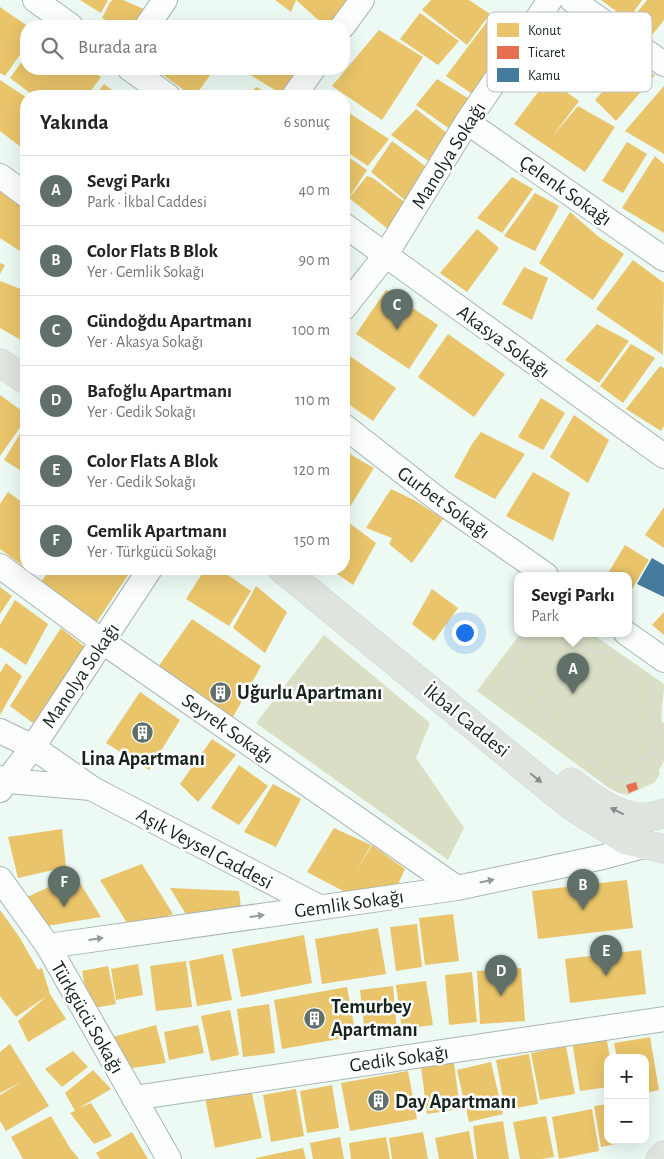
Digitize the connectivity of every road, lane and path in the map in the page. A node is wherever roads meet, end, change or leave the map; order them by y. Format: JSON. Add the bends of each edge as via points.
{"nodes":[{"id":1,"x":35,"y":0,"type":"edge"},
{"id":2,"x":165,"y":0,"type":"edge"},
{"id":3,"x":362,"y":0,"type":"edge"},
{"id":4,"x":550,"y":0,"type":"edge"},
{"id":5,"x":572,"y":0,"type":"edge"},
{"id":6,"x":542,"y":12,"type":"edge"},
{"id":7,"x":589,"y":12,"type":"edge"},
{"id":8,"x":63,"y":20,"type":"edge"},
{"id":9,"x":150,"y":20,"type":"edge"},
{"id":10,"x":347,"y":20,"type":"edge"},
{"id":11,"x":652,"y":56,"type":"edge"},
{"id":12,"x":664,"y":64,"type":"edge"},
{"id":13,"x":138,"y":75,"type":"edge"},
{"id":14,"x":309,"y":75,"type":"edge"},
{"id":15,"x":160,"y":90,"type":"edge"},
{"id":16,"x":298,"y":90,"type":"edge"},
{"id":17,"x":487,"y":92,"type":"edge"},
{"id":18,"x":467,"y":122,"type":"junction"},
{"id":19,"x":0,"y":176,"type":"edge"},
{"id":20,"x":20,"y":191,"type":"edge"},
{"id":21,"x":350,"y":230,"type":"edge"},
{"id":22,"x":385,"y":256,"type":"junction"},
{"id":23,"x":664,"y":258,"type":"edge"},
{"id":24,"x":350,"y":300,"type":"edge"},
{"id":25,"x":0,"y":363,"type":"edge"},
{"id":26,"x":20,"y":376,"type":"edge"},
{"id":27,"x":350,"y":431,"type":"edge"},
{"id":28,"x":664,"y":456,"type":"edge"},
{"id":29,"x":0,"y":566,"type":"edge"},
{"id":30,"x":542,"y":572,"type":"edge"},
{"id":31,"x":146,"y":575,"type":"edge"},
{"id":32,"x":289,"y":575,"type":"edge"},
{"id":33,"x":312,"y":575,"type":"edge"},
{"id":34,"x":532,"y":637,"type":"edge"},
{"id":35,"x":568,"y":637,"type":"edge"},
{"id":36,"x":632,"y":637,"type":"edge"},
{"id":37,"x":103,"y":642,"type":"junction"},
{"id":38,"x":664,"y":660,"type":"edge"},
{"id":39,"x":0,"y":731,"type":"edge"},
{"id":40,"x":33,"y":747,"type":"junction"},
{"id":41,"x":650,"y":750,"type":"junction"},
{"id":42,"x":664,"y":758,"type":"edge"},
{"id":43,"x":3,"y":783,"type":"edge"},
{"id":44,"x":92,"y":788,"type":"junction"},
{"id":45,"x":662,"y":815,"type":"edge"},
{"id":46,"x":659,"y":846,"type":"edge"},
{"id":47,"x":0,"y":879,"type":"edge"},
{"id":48,"x":458,"y":888,"type":"junction"},
{"id":49,"x":319,"y":907,"type":"junction"},
{"id":50,"x":48,"y":946,"type":"junction"},
{"id":51,"x":664,"y":1019,"type":"edge"},
{"id":52,"x":134,"y":1098,"type":"junction"},
{"id":53,"x":664,"y":1155,"type":"edge"},
{"id":54,"x":169,"y":1159,"type":"edge"},
{"id":55,"x":660,"y":1159,"type":"edge"}],
"edges":[{"from":1,"to":8,"type":"street"},
{"from":2,"to":9,"type":"street"},
{"from":3,"to":10,"type":"street"},
{"from":4,"to":6,"type":"street","name":"Manolya Sokağı"},
{"from":5,"to":7,"type":"street"},
{"from":11,"to":12,"type":"street"},
{"from":13,"to":15,"type":"street"},
{"from":14,"to":16,"type":"street"},
{"from":17,"to":18,"type":"street","name":"Manolya Sokağı"},
{"from":18,"to":22,"type":"street","name":"Manolya Sokağı"},
{"from":18,"to":23,"type":"street","name":"Çelenk Sokağı"},
{"from":19,"to":20,"type":"street"},
{"from":21,"to":22,"type":"street","name":"Akasya Sokağı"},
{"from":22,"to":24,"type":"street","name":"Manolya Sokağı"},
{"from":22,"to":28,"type":"street","name":"Akasya Sokağı"},
{"from":25,"to":26,"type":"main road"},
{"from":27,"to":30,"type":"street","name":"Gurbet Sokağı","via":[[440,501]]},
{"from":29,"to":37,"type":"street","name":"Seyrek Sokağı"},
{"from":31,"to":37,"type":"street","name":"Manolya Sokağı"},
{"from":32,"to":46,"type":"main road","name":"İkbal Caddesi","one_way":true,"via":[[570,805],[625,840]]},
{"from":45,"to":33,"type":"main road","name":"İkbal Caddesi","one_way":true,"via":[[629,816],[596,800]]},
{"from":34,"to":41,"type":"path","via":[[506,678],[539,699],[552,735],[589,762],[622,780],[636,775]]},
{"from":35,"to":41,"type":"path","via":[[583,650],[610,652],[653,684],[656,689],[651,710],[658,734]]},
{"from":36,"to":38,"type":"street"},
{"from":37,"to":40,"type":"street","name":"Manolya Sokağı"},
{"from":37,"to":48,"type":"street","name":"Seyrek Sokağı"},
{"from":39,"to":40,"type":"street","name":"Aşık Veysel Caddesi"},
{"from":40,"to":43,"type":"street","name":"Manolya Sokağı"},
{"from":40,"to":44,"type":"street","name":"Aşık Veysel Caddesi"},
{"from":41,"to":42,"type":"path"},
{"from":43,"to":44,"type":"street","name":"Aşık Veysel Caddesi"},
{"from":44,"to":49,"type":"street","name":"Aşık Veysel Caddesi"},
{"from":48,"to":46,"type":"street","name":"Gemlik Sokağı","one_way":true},
{"from":47,"to":50,"type":"street","name":"Türkgücü Sokağı"},
{"from":48,"to":49,"type":"street","name":"Gemlik Sokağı"},
{"from":50,"to":49,"type":"street","name":"Gemlik Sokağı","one_way":true},
{"from":50,"to":52,"type":"street","name":"Türkgücü Sokağı"},
{"from":51,"to":52,"type":"street","name":"Gedik Sokağı"},
{"from":52,"to":54,"type":"street","name":"Türkgücü Sokağı"},
{"from":53,"to":55,"type":"main road"}]}
